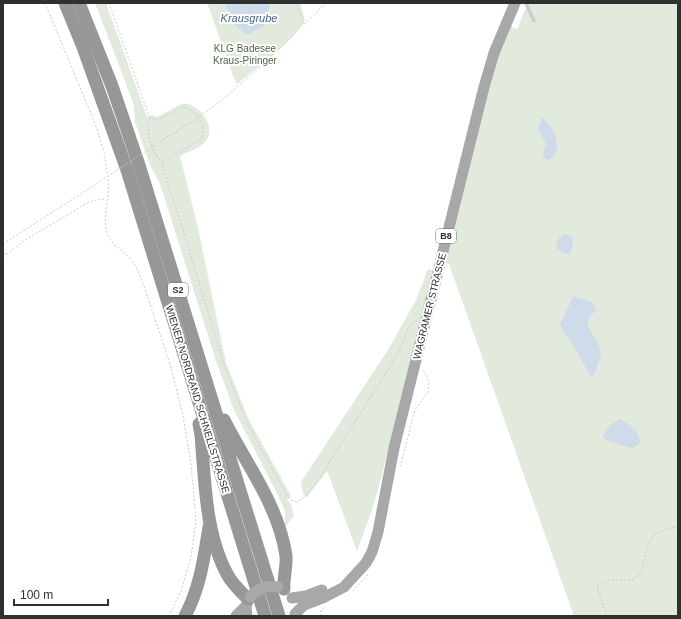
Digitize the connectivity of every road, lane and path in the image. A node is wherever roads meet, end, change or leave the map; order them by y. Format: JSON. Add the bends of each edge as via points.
{"nodes":[{"id":1,"x":45,"y":3,"type":"edge"},
{"id":2,"x":65,"y":3,"type":"edge"},
{"id":3,"x":79,"y":3,"type":"edge"},
{"id":4,"x":109,"y":3,"type":"edge"},
{"id":5,"x":296,"y":3,"type":"edge"},
{"id":6,"x":326,"y":3,"type":"edge"},
{"id":7,"x":515,"y":3,"type":"edge"},
{"id":8,"x":526,"y":3,"type":"edge"},
{"id":9,"x":534,"y":21,"type":"dead end"},
{"id":10,"x":304,"y":25,"type":"junction"},
{"id":11,"x":151,"y":118,"type":"junction"},
{"id":12,"x":197,"y":118,"type":"junction"},
{"id":13,"x":162,"y":162,"type":"junction"},
{"id":14,"x":107,"y":200,"type":"junction"},
{"id":15,"x":3,"y":244,"type":"edge"},
{"id":16,"x":3,"y":249,"type":"edge"},
{"id":17,"x":6,"y":254,"type":"junction"},
{"id":18,"x":3,"y":257,"type":"edge"},
{"id":19,"x":425,"y":321,"type":"junction"},
{"id":20,"x":204,"y":397,"type":"junction"},
{"id":21,"x":210,"y":522,"type":"junction"},
{"id":22,"x":678,"y":526,"type":"edge"},
{"id":23,"x":285,"y":591,"type":"junction"},
{"id":24,"x":324,"y":593,"type":"junction"},
{"id":25,"x":248,"y":605,"type":"edge"},
{"id":26,"x":294,"y":615,"type":"edge"},
{"id":27,"x":169,"y":616,"type":"edge"},
{"id":28,"x":185,"y":616,"type":"edge"},
{"id":29,"x":236,"y":616,"type":"edge"},
{"id":30,"x":266,"y":616,"type":"edge"},
{"id":31,"x":279,"y":616,"type":"edge"},
{"id":32,"x":607,"y":616,"type":"edge"}],
"edges":[{"from":1,"to":14,"type":"path","via":[[96,126],[104,152],[109,185]]},
{"from":2,"to":20,"type":"highway","name":"WIENER NORDRAND SCHNELLSTRASSE","number":"S2","via":[[127,170]]},
{"from":3,"to":20,"type":"highway","name":"WIENER NORDRAND SCHNELLSTRASSE","number":"S2","via":[[112,86],[138,162]]},
{"from":4,"to":11,"type":"path"},
{"from":5,"to":10,"type":"path"},
{"from":6,"to":10,"type":"path"},
{"from":7,"to":19,"type":"main road","name":"WAGRAMER STRASSE","number":"B8","via":[[494,53],[484,87]]},
{"from":8,"to":9,"type":"lane"},
{"from":10,"to":12,"type":"path","via":[[239,86]]},
{"from":11,"to":12,"type":"path","via":[[157,120],[183,107],[190,109]]},
{"from":11,"to":13,"type":"path","via":[[148,124],[149,138],[156,156]]},
{"from":12,"to":13,"type":"path","via":[[203,126],[201,139]]},
{"from":12,"to":15,"type":"path","bridge":true},
{"from":13,"to":19,"type":"path","via":[[224,364],[247,423],[291,500],[297,502],[305,497],[317,482],[400,352],[408,328],[416,320]]},
{"from":14,"to":17,"type":"path","via":[[99,199],[85,204]]},
{"from":14,"to":27,"type":"path","via":[[107,234],[129,257],[149,300],[171,367],[191,463],[196,522],[191,557],[181,591]]},
{"from":16,"to":17,"type":"path"},
{"from":17,"to":18,"type":"path"},
{"from":19,"to":24,"type":"main road","name":"WAGRAMER STRASSE","number":"B8","via":[[372,552],[366,563],[344,587]]},
{"from":20,"to":21,"type":"highway","via":[[197,414]]},
{"from":20,"to":23,"type":"highway","via":[[220,408],[268,500],[284,550]]},
{"from":20,"to":30,"type":"highway","name":"WIENER NORDRAND SCHNELLSTRASSE","number":"S2"},
{"from":20,"to":31,"type":"highway","name":"WIENER NORDRAND SCHNELLSTRASSE","number":"S2"},
{"from":21,"to":25,"type":"highway","via":[[225,570]]},
{"from":21,"to":28,"type":"highway","via":[[201,575]]},
{"from":22,"to":32,"type":"path","via":[[653,536],[647,547],[642,571],[636,578],[624,581],[607,579],[598,585]]},
{"from":23,"to":24,"type":"main road","number":"B8","via":[[306,596]]},
{"from":23,"to":25,"type":"main road","number":"B8","bridge":true,"via":[[270,586],[261,587],[254,592]]},
{"from":23,"to":26,"type":"main road","number":"B8","via":[[294,606]]},
{"from":24,"to":26,"type":"main road","number":"B8","via":[[304,605]]},
{"from":25,"to":29,"type":"main road","number":"B8"}]}
